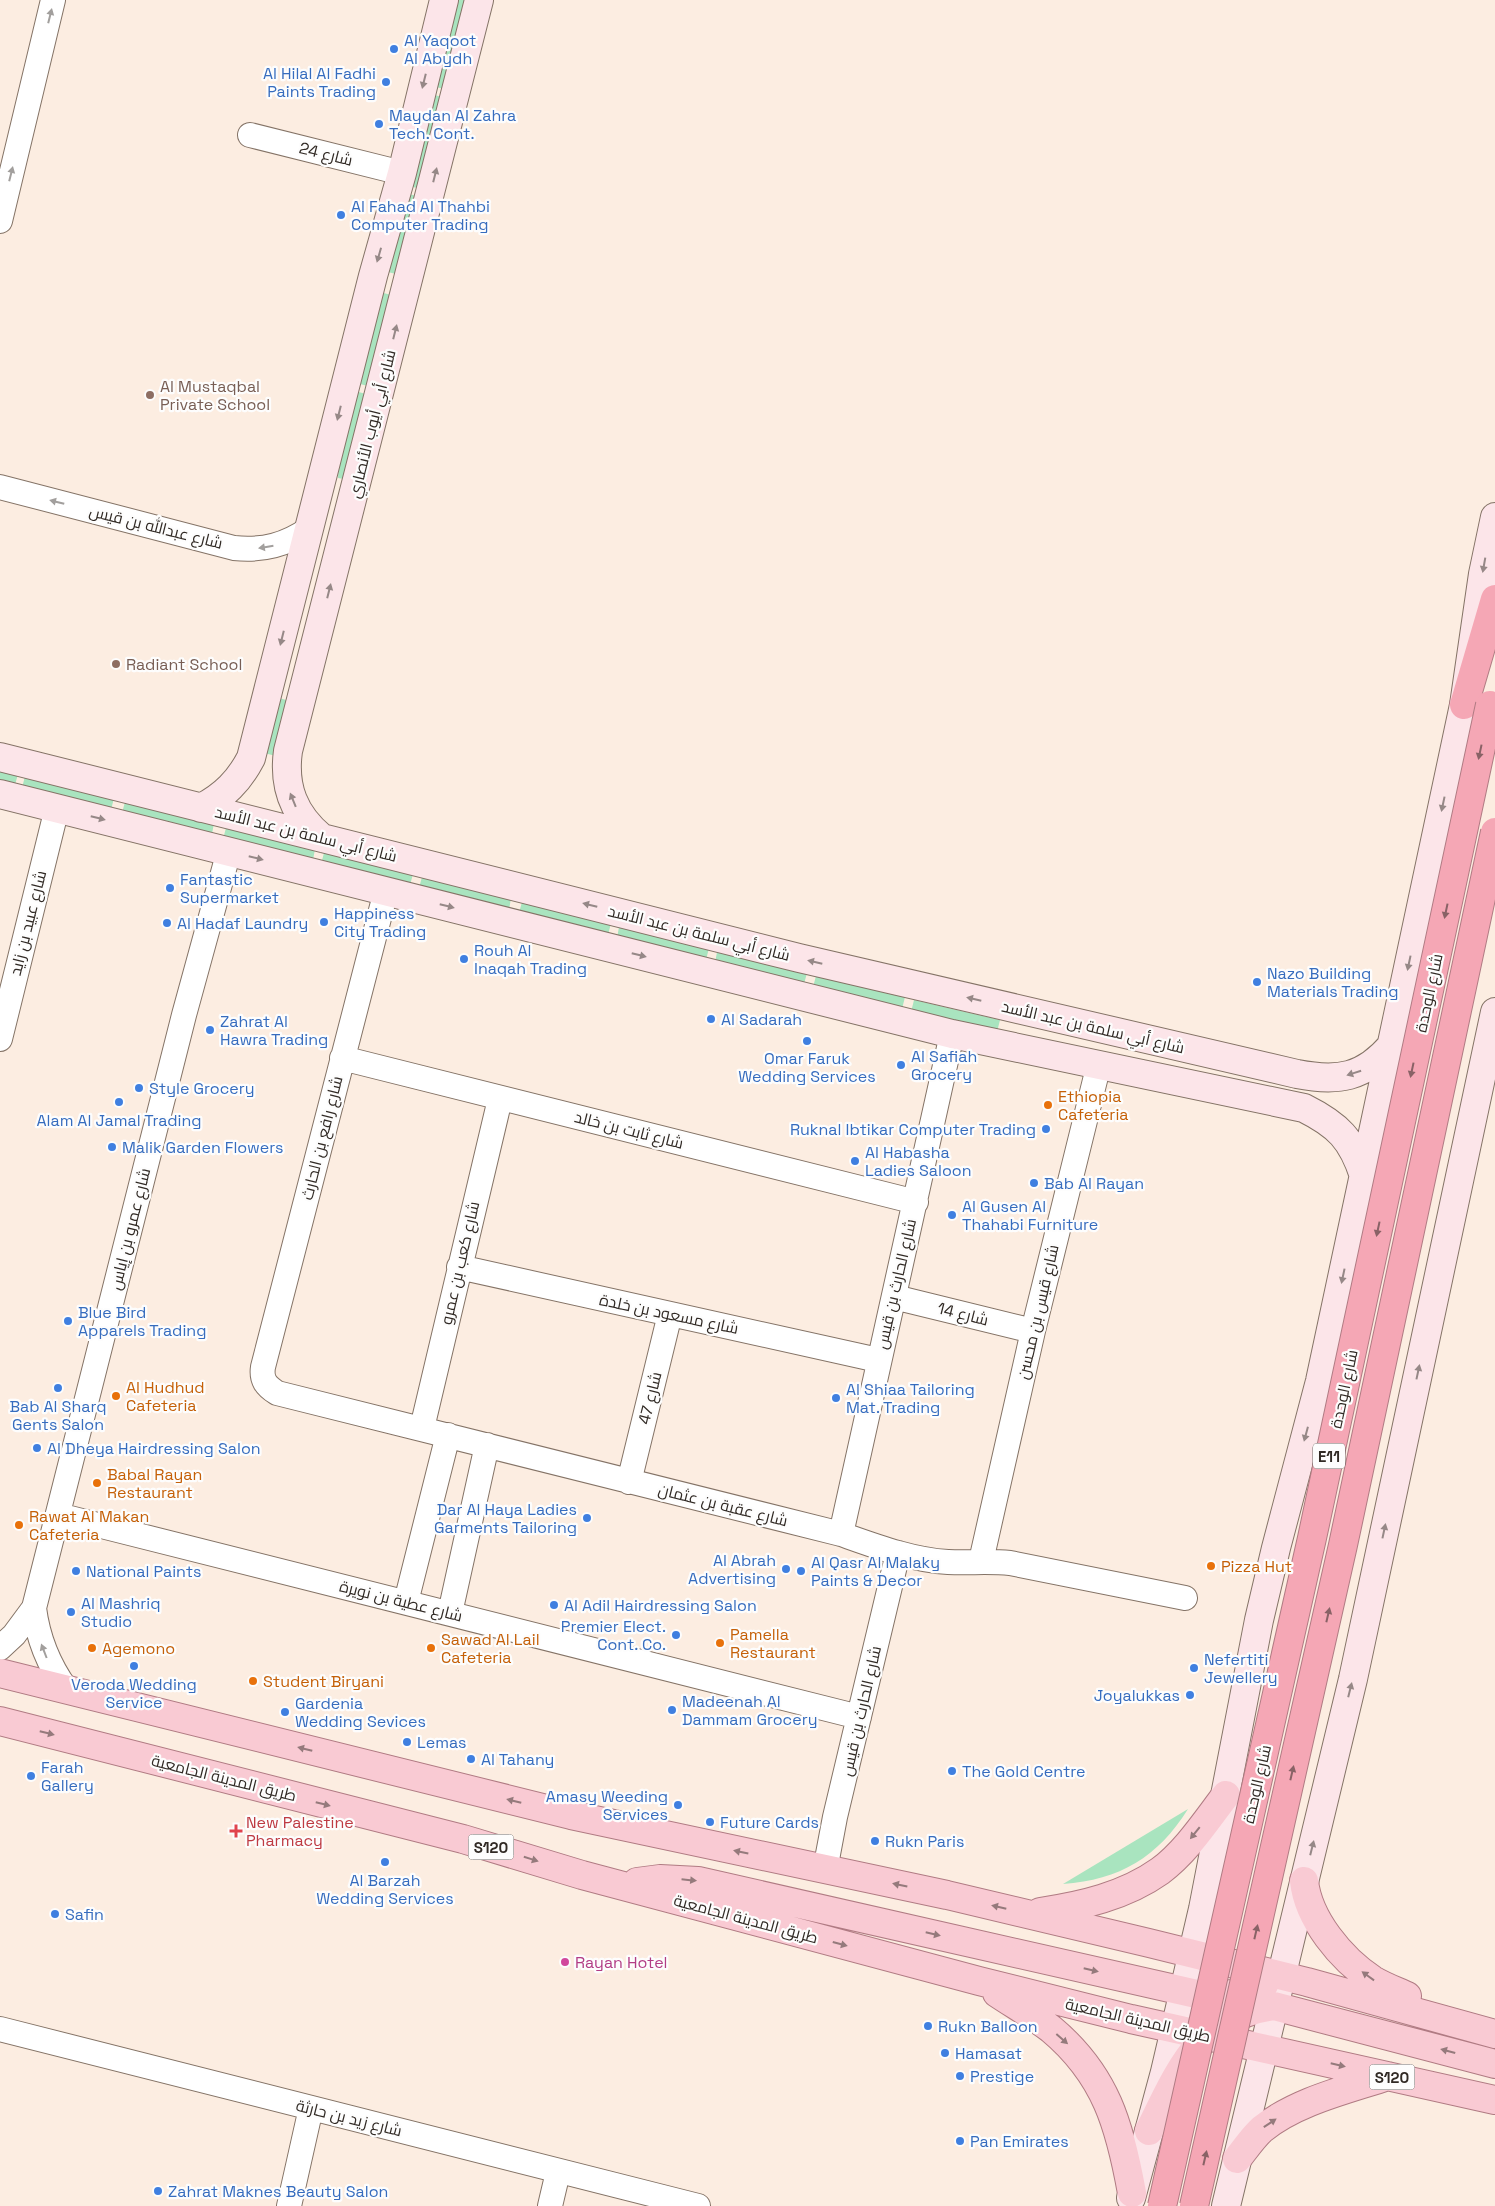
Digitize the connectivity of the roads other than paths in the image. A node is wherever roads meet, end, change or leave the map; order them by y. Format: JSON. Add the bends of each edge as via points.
{"nodes":[{"id":1,"x":54,"y":0,"type":"edge"},
{"id":2,"x":444,"y":0,"type":"edge"},
{"id":3,"x":478,"y":0,"type":"edge"},
{"id":4,"x":250,"y":135,"type":"dead end"},
{"id":5,"x":402,"y":173,"type":"junction"},
{"id":6,"x":0,"y":221,"type":"edge"},
{"id":7,"x":0,"y":487,"type":"edge"},
{"id":8,"x":318,"y":496,"type":"junction"},
{"id":9,"x":1495,"y":517,"type":"edge"},
{"id":10,"x":310,"y":528,"type":"junction"},
{"id":11,"x":1495,"y":599,"type":"edge"},
{"id":12,"x":321,"y":621,"type":"junction"},
{"id":13,"x":1493,"y":696,"type":"edge"},
{"id":14,"x":1464,"y":705,"type":"junction"},
{"id":15,"x":0,"y":757,"type":"edge"},
{"id":16,"x":0,"y":794,"type":"edge"},
{"id":17,"x":57,"y":808,"type":"junction"},
{"id":18,"x":201,"y":808,"type":"junction"},
{"id":19,"x":1495,"y":832,"type":"edge"},
{"id":20,"x":322,"y":838,"type":"junction"},
{"id":21,"x":229,"y":851,"type":"junction"},
{"id":22,"x":386,"y":891,"type":"junction"},
{"id":23,"x":7,"y":980,"type":"edge"},
{"id":24,"x":1495,"y":1012,"type":"edge"},
{"id":25,"x":952,"y":1034,"type":"junction"},
{"id":26,"x":0,"y":1039,"type":"edge"},
{"id":27,"x":1158,"y":1043,"type":"junction"},
{"id":28,"x":1392,"y":1045,"type":"junction"},
{"id":29,"x":342,"y":1058,"type":"junction"},
{"id":30,"x":1099,"y":1064,"type":"junction"},
{"id":31,"x":500,"y":1098,"type":"junction"},
{"id":32,"x":1364,"y":1176,"type":"junction"},
{"id":33,"x":916,"y":1202,"type":"junction"},
{"id":34,"x":459,"y":1268,"type":"junction"},
{"id":35,"x":894,"y":1297,"type":"junction"},
{"id":36,"x":670,"y":1314,"type":"junction"},
{"id":37,"x":1033,"y":1331,"type":"junction"},
{"id":38,"x":878,"y":1360,"type":"junction"},
{"id":39,"x":266,"y":1385,"type":"joint"},
{"id":40,"x":422,"y":1428,"type":"junction"},
{"id":41,"x":448,"y":1435,"type":"junction"},
{"id":42,"x":487,"y":1444,"type":"junction"},
{"id":43,"x":629,"y":1482,"type":"junction"},
{"id":44,"x":58,"y":1516,"type":"junction"},
{"id":45,"x":841,"y":1534,"type":"junction"},
{"id":46,"x":898,"y":1553,"type":"junction"},
{"id":47,"x":981,"y":1561,"type":"junction"},
{"id":48,"x":1184,"y":1598,"type":"dead end"},
{"id":49,"x":406,"y":1602,"type":"junction"},
{"id":50,"x":34,"y":1608,"type":"junction"},
{"id":51,"x":450,"y":1613,"type":"junction"},
{"id":52,"x":0,"y":1648,"type":"edge"},
{"id":53,"x":0,"y":1673,"type":"edge"},
{"id":54,"x":66,"y":1689,"type":"junction"},
{"id":55,"x":859,"y":1717,"type":"junction"},
{"id":56,"x":0,"y":1721,"type":"edge"},
{"id":57,"x":1226,"y":1795,"type":"junction"},
{"id":58,"x":825,"y":1870,"type":"junction"},
{"id":59,"x":1304,"y":1881,"type":"junction"},
{"id":60,"x":624,"y":1886,"type":"junction"},
{"id":61,"x":1026,"y":1914,"type":"junction"},
{"id":62,"x":1193,"y":1954,"type":"junction"},
{"id":63,"x":1281,"y":1976,"type":"junction"},
{"id":64,"x":979,"y":1981,"type":"junction"},
{"id":65,"x":1184,"y":1991,"type":"junction"},
{"id":66,"x":1274,"y":2006,"type":"junction"},
{"id":67,"x":0,"y":2029,"type":"edge"},
{"id":68,"x":1175,"y":2029,"type":"junction"},
{"id":69,"x":1485,"y":2031,"type":"edge"},
{"id":70,"x":1206,"y":2036,"type":"junction"},
{"id":71,"x":1264,"y":2049,"type":"junction"},
{"id":72,"x":1495,"y":2064,"type":"edge"},
{"id":73,"x":1388,"y":2076,"type":"junction"},
{"id":74,"x":1495,"y":2100,"type":"edge"},
{"id":75,"x":311,"y":2108,"type":"junction"},
{"id":76,"x":1148,"y":2131,"type":"junction"},
{"id":77,"x":1237,"y":2159,"type":"junction"},
{"id":78,"x":558,"y":2172,"type":"junction"},
{"id":79,"x":1131,"y":2200,"type":"edge"},
{"id":80,"x":289,"y":2206,"type":"edge"},
{"id":81,"x":550,"y":2206,"type":"edge"},
{"id":82,"x":698,"y":2206,"type":"edge"},
{"id":83,"x":1162,"y":2206,"type":"edge"},
{"id":84,"x":1194,"y":2206,"type":"edge"},
{"id":85,"x":1226,"y":2206,"type":"edge"}],
"edges":[{"from":6,"to":1,"type":"street","one_way":true},
{"from":2,"to":5,"type":"street","one_way":true},
{"from":12,"to":3,"type":"street","name":"شارع أبي أيوب الأنصاري","one_way":true},
{"from":4,"to":5,"type":"street","name":"شارع 24"},
{"from":5,"to":8,"type":"street","one_way":true},
{"from":10,"to":7,"type":"street","name":"شارع عبدالله بن قيس","one_way":true,"via":[[274,546],[234,548]]},
{"from":8,"to":10,"type":"street"},
{"from":8,"to":12,"type":"street","via":[[323,516],[322,536],[306,597],[312,614]]},
{"from":9,"to":14,"type":"street","one_way":true,"via":[[1483,574]]},
{"from":10,"to":18,"type":"street","one_way":true,"via":[[251,758],[226,793]]},
{"from":11,"to":14,"type":"highway"},
{"from":20,"to":12,"type":"street","name":"شارع أبي أيوب الأنصاري","one_way":true,"via":[[299,814],[290,792],[286,768]]},
{"from":13,"to":83,"type":"highway","name":"شارع الوحدة","number":"E11","one_way":true,"bridge":true,"via":[[1312,1538]]},
{"from":14,"to":28,"type":"street","one_way":true},
{"from":15,"to":18,"type":"street","name":"شارع أبي سلمة بن عبد الأسد"},
{"from":16,"to":17,"type":"street","name":"شارع أبي سلمة بن عبد الأسد"},
{"from":17,"to":21,"type":"street","name":"شارع أبي سلمة بن عبد الأسد","one_way":true},
{"from":17,"to":23,"type":"street","name":"شارع عبيد بن زايد"},
{"from":18,"to":20,"type":"street","name":"شارع أبي سلمة بن عبد الأسد"},
{"from":84,"to":19,"type":"highway","name":"شارع الوحدة","number":"E11","one_way":true,"bridge":true,"via":[[1343,1546]]},
{"from":27,"to":20,"type":"street","name":"شارع أبي سلمة بن عبد الأسد","one_way":true,"via":[[799,958]]},
{"from":21,"to":22,"type":"street","name":"شارع أبي سلمة بن عبد الأسد","one_way":true},
{"from":21,"to":44,"type":"street","name":"شارع عمرو بن إياس","via":[[184,1015]]},
{"from":22,"to":25,"type":"street","name":"شارع أبي سلمة بن عبد الأسد","one_way":true},
{"from":22,"to":29,"type":"street","name":"شارع رافع بن الحارث"},
{"from":23,"to":26,"type":"street","name":"شارع عبيد بن زايد"},
{"from":59,"to":24,"type":"street","one_way":true,"via":[[1353,1679]]},
{"from":25,"to":30,"type":"street","name":"شارع أبي سلمة بن عبد الأسد"},
{"from":25,"to":33,"type":"street","name":"شارع الحارث بن قيس"},
{"from":28,"to":27,"type":"street","name":"شارع أبي سلمة بن عبد الأسد","one_way":true,"via":[[1379,1060],[1360,1072],[1340,1078],[1318,1078]]},
{"from":27,"to":30,"type":"street","via":[[1153,1055],[1142,1062]]},
{"from":28,"to":32,"type":"street"},
{"from":29,"to":31,"type":"street","name":"شارع ثابت بن خالد"},
{"from":29,"to":39,"type":"street","name":"شارع رافع بن الحارث","via":[[263,1367]]},
{"from":30,"to":32,"type":"street","name":"شارع أبي سلمة بن عبد الأسد","via":[[1304,1108],[1343,1134],[1357,1154]]},
{"from":30,"to":37,"type":"street","name":"شارع قيس بن محسن"},
{"from":31,"to":33,"type":"street","name":"شارع ثابت بن خالد"},
{"from":31,"to":34,"type":"street","name":"شارع كعب بن عمرو"},
{"from":32,"to":57,"type":"street","one_way":true,"via":[[1320,1381],[1259,1620]]},
{"from":33,"to":35,"type":"street","name":"شارع الحارث بن قيس"},
{"from":34,"to":36,"type":"street","name":"شارع مسعود بن خلدة"},
{"from":34,"to":40,"type":"street","name":"شارع كعب بن عمرو"},
{"from":35,"to":37,"type":"street","name":"شارع 14"},
{"from":35,"to":38,"type":"street","name":"شارع الحارث بن قيس"},
{"from":36,"to":38,"type":"street","name":"شارع مسعود بن خلدة"},
{"from":36,"to":43,"type":"street","name":"شارع 47"},
{"from":37,"to":47,"type":"street","name":"شارع قيس بن محسن"},
{"from":38,"to":45,"type":"street","name":"شارع الحارث بن قيس"},
{"from":39,"to":40,"type":"street","name":"شارع عقبة بن عثمان","via":[[277,1393]]},
{"from":40,"to":41,"type":"street","name":"شارع عقبة بن عثمان"},
{"from":41,"to":42,"type":"street","name":"شارع عقبة بن عثمان"},
{"from":41,"to":49,"type":"street"},
{"from":42,"to":43,"type":"street","name":"شارع عقبة بن عثمان"},
{"from":42,"to":51,"type":"street"},
{"from":43,"to":45,"type":"street","name":"شارع عقبة بن عثمان"},
{"from":44,"to":49,"type":"street","name":"شارع عطية بن نويرة"},
{"from":44,"to":50,"type":"street","name":"شارع عمرو بن إياس"},
{"from":45,"to":46,"type":"street","name":"شارع عقبة بن عثمان"},
{"from":46,"to":47,"type":"street","name":"شارع عقبة بن عثمان","via":[[948,1562]]},
{"from":46,"to":55,"type":"street","name":"شارع الحارث بن قيس"},
{"from":47,"to":48,"type":"street","name":"شارع عقبة بن عثمان","via":[[1010,1563]]},
{"from":49,"to":51,"type":"street","name":"شارع عطية بن نويرة"},
{"from":50,"to":52,"type":"street","name":"شارع عمرو بن إياس"},
{"from":54,"to":50,"type":"street","name":"شارع عمرو بن إياس","one_way":true,"via":[[47,1660]]},
{"from":51,"to":55,"type":"street","name":"شارع عطية بن نويرة"},
{"from":53,"to":54,"type":"main road"},
{"from":58,"to":54,"type":"main road","one_way":true,"via":[[571,1815]]},
{"from":55,"to":58,"type":"street","name":"شارع الحارث بن قيس"},
{"from":56,"to":60,"type":"main road","name":"طريق المدينة الجامعية","number":"S120","one_way":true,"via":[[463,1839]]},
{"from":57,"to":61,"type":"main road","one_way":true,"via":[[1178,1855],[1160,1871],[1095,1901]]},
{"from":57,"to":62,"type":"street"},
{"from":61,"to":58,"type":"main road","one_way":true},
{"from":59,"to":63,"type":"street"},
{"from":69,"to":59,"type":"main road","one_way":true,"via":[[1374,1980],[1357,1968],[1328,1936],[1305,1896]]},
{"from":60,"to":64,"type":"main road","name":"طريق المدينة الجامعية","number":"S120","one_way":true},
{"from":60,"to":65,"type":"main road","one_way":true,"via":[[660,1879],[698,1881]]},
{"from":61,"to":62,"type":"main road"},
{"from":62,"to":63,"type":"main road"},
{"from":62,"to":65,"type":"street"},
{"from":63,"to":65,"type":"main road","via":[[1234,1994],[1200,1995]]},
{"from":63,"to":66,"type":"street"},
{"from":63,"to":69,"type":"main road"},
{"from":64,"to":68,"type":"main road","name":"طريق المدينة الجامعية","number":"S120"},
{"from":64,"to":79,"type":"main road","one_way":true,"via":[[1049,2028],[1086,2065],[1107,2100],[1120,2131]]},
{"from":65,"to":68,"type":"street"},
{"from":66,"to":70,"type":"main road","via":[[1236,2016]]},
{"from":66,"to":71,"type":"street"},
{"from":72,"to":66,"type":"main road","one_way":true},
{"from":67,"to":75,"type":"street","name":"شارع زيد بن حارثة"},
{"from":68,"to":70,"type":"main road","name":"طريق المدينة الجامعية","number":"S120"},
{"from":68,"to":76,"type":"street"},
{"from":70,"to":71,"type":"main road","name":"طريق المدينة الجامعية","number":"S120"},
{"from":70,"to":76,"type":"main road","via":[[1177,2075]]},
{"from":71,"to":73,"type":"main road","name":"طريق المدينة الجامعية","number":"S120","one_way":true},
{"from":71,"to":77,"type":"street"},
{"from":73,"to":74,"type":"main road","name":"طريق المدينة الجامعية","number":"S120"},
{"from":77,"to":73,"type":"main road","one_way":true,"via":[[1261,2130],[1278,2118],[1317,2100]]},
{"from":75,"to":78,"type":"street","name":"شارع زيد بن حارثة"},
{"from":75,"to":80,"type":"street"},
{"from":76,"to":79,"type":"street"},
{"from":77,"to":85,"type":"street"},
{"from":78,"to":81,"type":"street"},
{"from":78,"to":82,"type":"street","name":"شارع زيد بن حارثة"}]}
